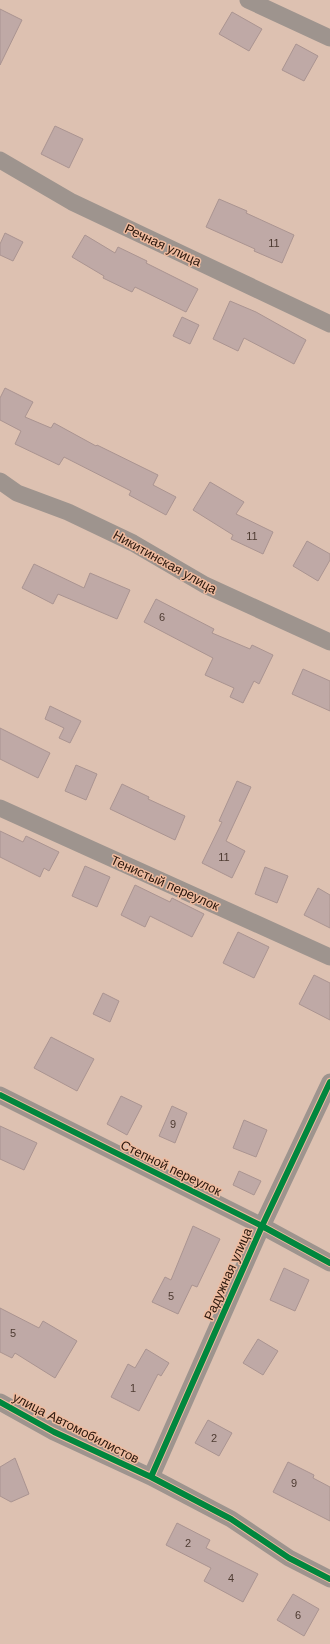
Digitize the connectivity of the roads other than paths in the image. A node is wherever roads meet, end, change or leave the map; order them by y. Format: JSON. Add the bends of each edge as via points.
{"nodes":[{"id":1,"x":248,"y":0,"type":"edge"},
{"id":2,"x":330,"y":38,"type":"edge"},
{"id":3,"x":0,"y":160,"type":"edge"},
{"id":4,"x":330,"y":324,"type":"edge"},
{"id":5,"x":0,"y":481,"type":"edge"},
{"id":6,"x":330,"y":642,"type":"edge"},
{"id":7,"x":0,"y":808,"type":"edge"},
{"id":8,"x":330,"y":957,"type":"edge"},
{"id":9,"x":330,"y":1082,"type":"edge"},
{"id":10,"x":0,"y":1095,"type":"edge"},
{"id":11,"x":262,"y":1226,"type":"junction"},
{"id":12,"x":330,"y":1263,"type":"edge"},
{"id":13,"x":0,"y":1402,"type":"edge"},
{"id":14,"x":151,"y":1478,"type":"junction"},
{"id":15,"x":330,"y":1579,"type":"edge"}],
"edges":[{"from":1,"to":2,"type":"street"},
{"from":3,"to":4,"type":"street","name":"Речная улица","via":[[72,202]]},
{"from":5,"to":6,"type":"street","name":"Никитинская улица","via":[[18,493],[68,512],[133,543],[205,585]]},
{"from":7,"to":8,"type":"street","name":"Тенистый переулок"},
{"from":9,"to":11,"type":"street","name":"Радужная улица"},
{"from":10,"to":11,"type":"street","name":"Степной переулок"},
{"from":11,"to":12,"type":"street","name":"Степной переулок"},
{"from":11,"to":14,"type":"street","name":"Радужная улица"},
{"from":13,"to":14,"type":"street","name":"улица Автомобилистов","via":[[54,1432]]},
{"from":14,"to":15,"type":"street","name":"улица Автомобилистов","via":[[231,1519],[289,1558]]}]}
